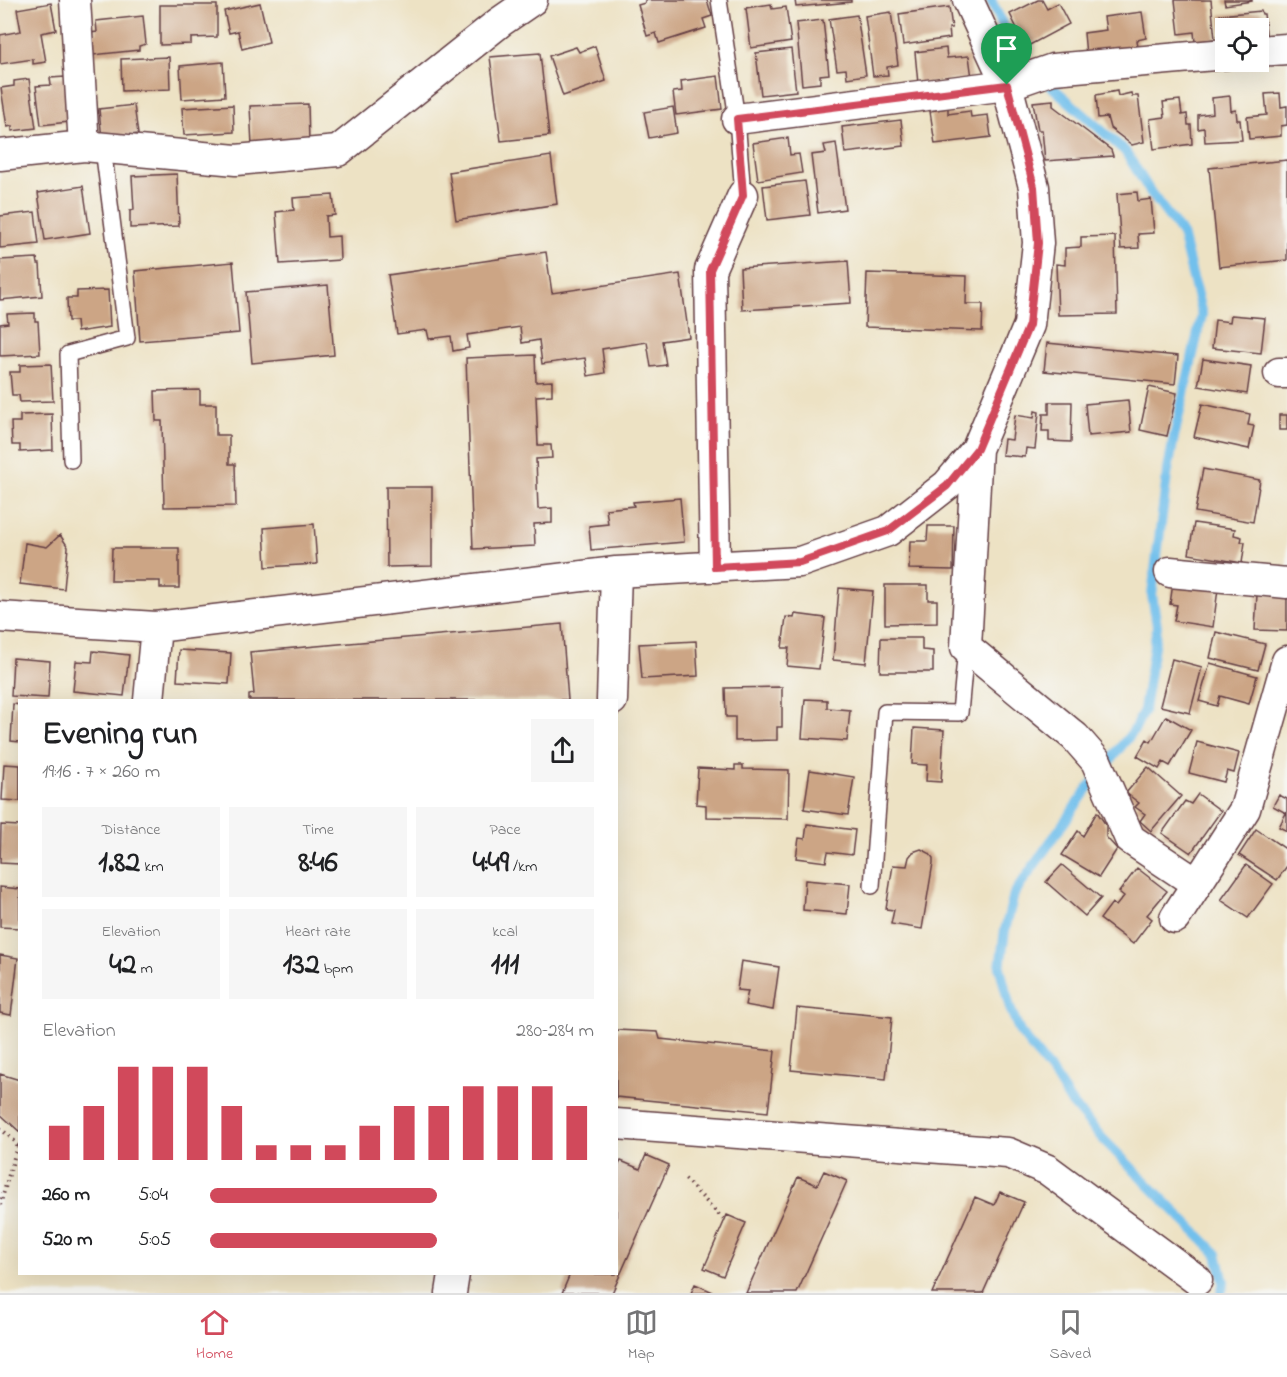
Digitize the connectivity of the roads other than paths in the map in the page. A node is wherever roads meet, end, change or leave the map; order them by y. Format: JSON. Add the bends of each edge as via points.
{"nodes":[{"id":1,"x":75,"y":0,"type":"edge"},
{"id":2,"x":532,"y":0,"type":"edge"},
{"id":3,"x":720,"y":0,"type":"edge"},
{"id":4,"x":968,"y":0,"type":"edge"},
{"id":5,"x":1287,"y":49,"type":"edge"},
{"id":6,"x":1269,"y":50,"type":"edge"},
{"id":7,"x":1215,"y":55,"type":"edge"},
{"id":8,"x":1007,"y":85,"type":"junction"},
{"id":9,"x":737,"y":119,"type":"junction"},
{"id":10,"x":94,"y":147,"type":"junction"},
{"id":11,"x":0,"y":155,"type":"edge"},
{"id":12,"x":743,"y":195,"type":"joint"},
{"id":13,"x":977,"y":449,"type":"junction"},
{"id":14,"x":71,"y":460,"type":"dead end"},
{"id":15,"x":715,"y":567,"type":"junction"},
{"id":16,"x":616,"y":572,"type":"junction"},
{"id":17,"x":1170,"y":572,"type":"dead end"},
{"id":18,"x":1287,"y":583,"type":"edge"},
{"id":19,"x":0,"y":623,"type":"edge"},
{"id":20,"x":156,"y":627,"type":"junction"},
{"id":21,"x":966,"y":647,"type":"junction"},
{"id":22,"x":1287,"y":660,"type":"edge"},
{"id":23,"x":149,"y":699,"type":"edge"},
{"id":24,"x":612,"y":699,"type":"edge"},
{"id":25,"x":1196,"y":883,"type":"junction"},
{"id":26,"x":872,"y":886,"type":"dead end"},
{"id":27,"x":1175,"y":918,"type":"dead end"},
{"id":28,"x":618,"y":1124,"type":"edge"},
{"id":29,"x":454,"y":1275,"type":"edge"},
{"id":30,"x":1202,"y":1287,"type":"edge"},
{"id":31,"x":451,"y":1293,"type":"edge"}],
"edges":[{"from":1,"to":10,"type":"street"},
{"from":2,"to":10,"type":"street","via":[[338,151],[236,160]]},
{"from":3,"to":9,"type":"lane"},
{"from":4,"to":8,"type":"street"},
{"from":5,"to":6,"type":"street"},
{"from":7,"to":8,"type":"street","via":[[1053,69]]},
{"from":8,"to":9,"type":"street"},
{"from":8,"to":13,"type":"street","via":[[1034,187],[1038,243],[1029,325]]},
{"from":9,"to":12,"type":"lane"},
{"from":10,"to":11,"type":"street"},
{"from":10,"to":14,"type":"lane","via":[[127,338],[68,354]]},
{"from":12,"to":15,"type":"street","via":[[710,270]]},
{"from":13,"to":15,"type":"street","via":[[947,486],[888,531],[800,562]]},
{"from":13,"to":21,"type":"street"},
{"from":15,"to":16,"type":"street"},
{"from":16,"to":20,"type":"street"},
{"from":16,"to":24,"type":"street"},
{"from":17,"to":18,"type":"street"},
{"from":19,"to":20,"type":"street"},
{"from":20,"to":23,"type":"street"},
{"from":21,"to":25,"type":"street","via":[[1075,737],[1096,761],[1130,839]]},
{"from":21,"to":26,"type":"lane","via":[[960,713],[885,712]]},
{"from":22,"to":25,"type":"street","via":[[1245,809]]},
{"from":25,"to":27,"type":"street"},
{"from":28,"to":30,"type":"street","via":[[1008,1154],[1048,1170]]},
{"from":29,"to":31,"type":"street"}]}
